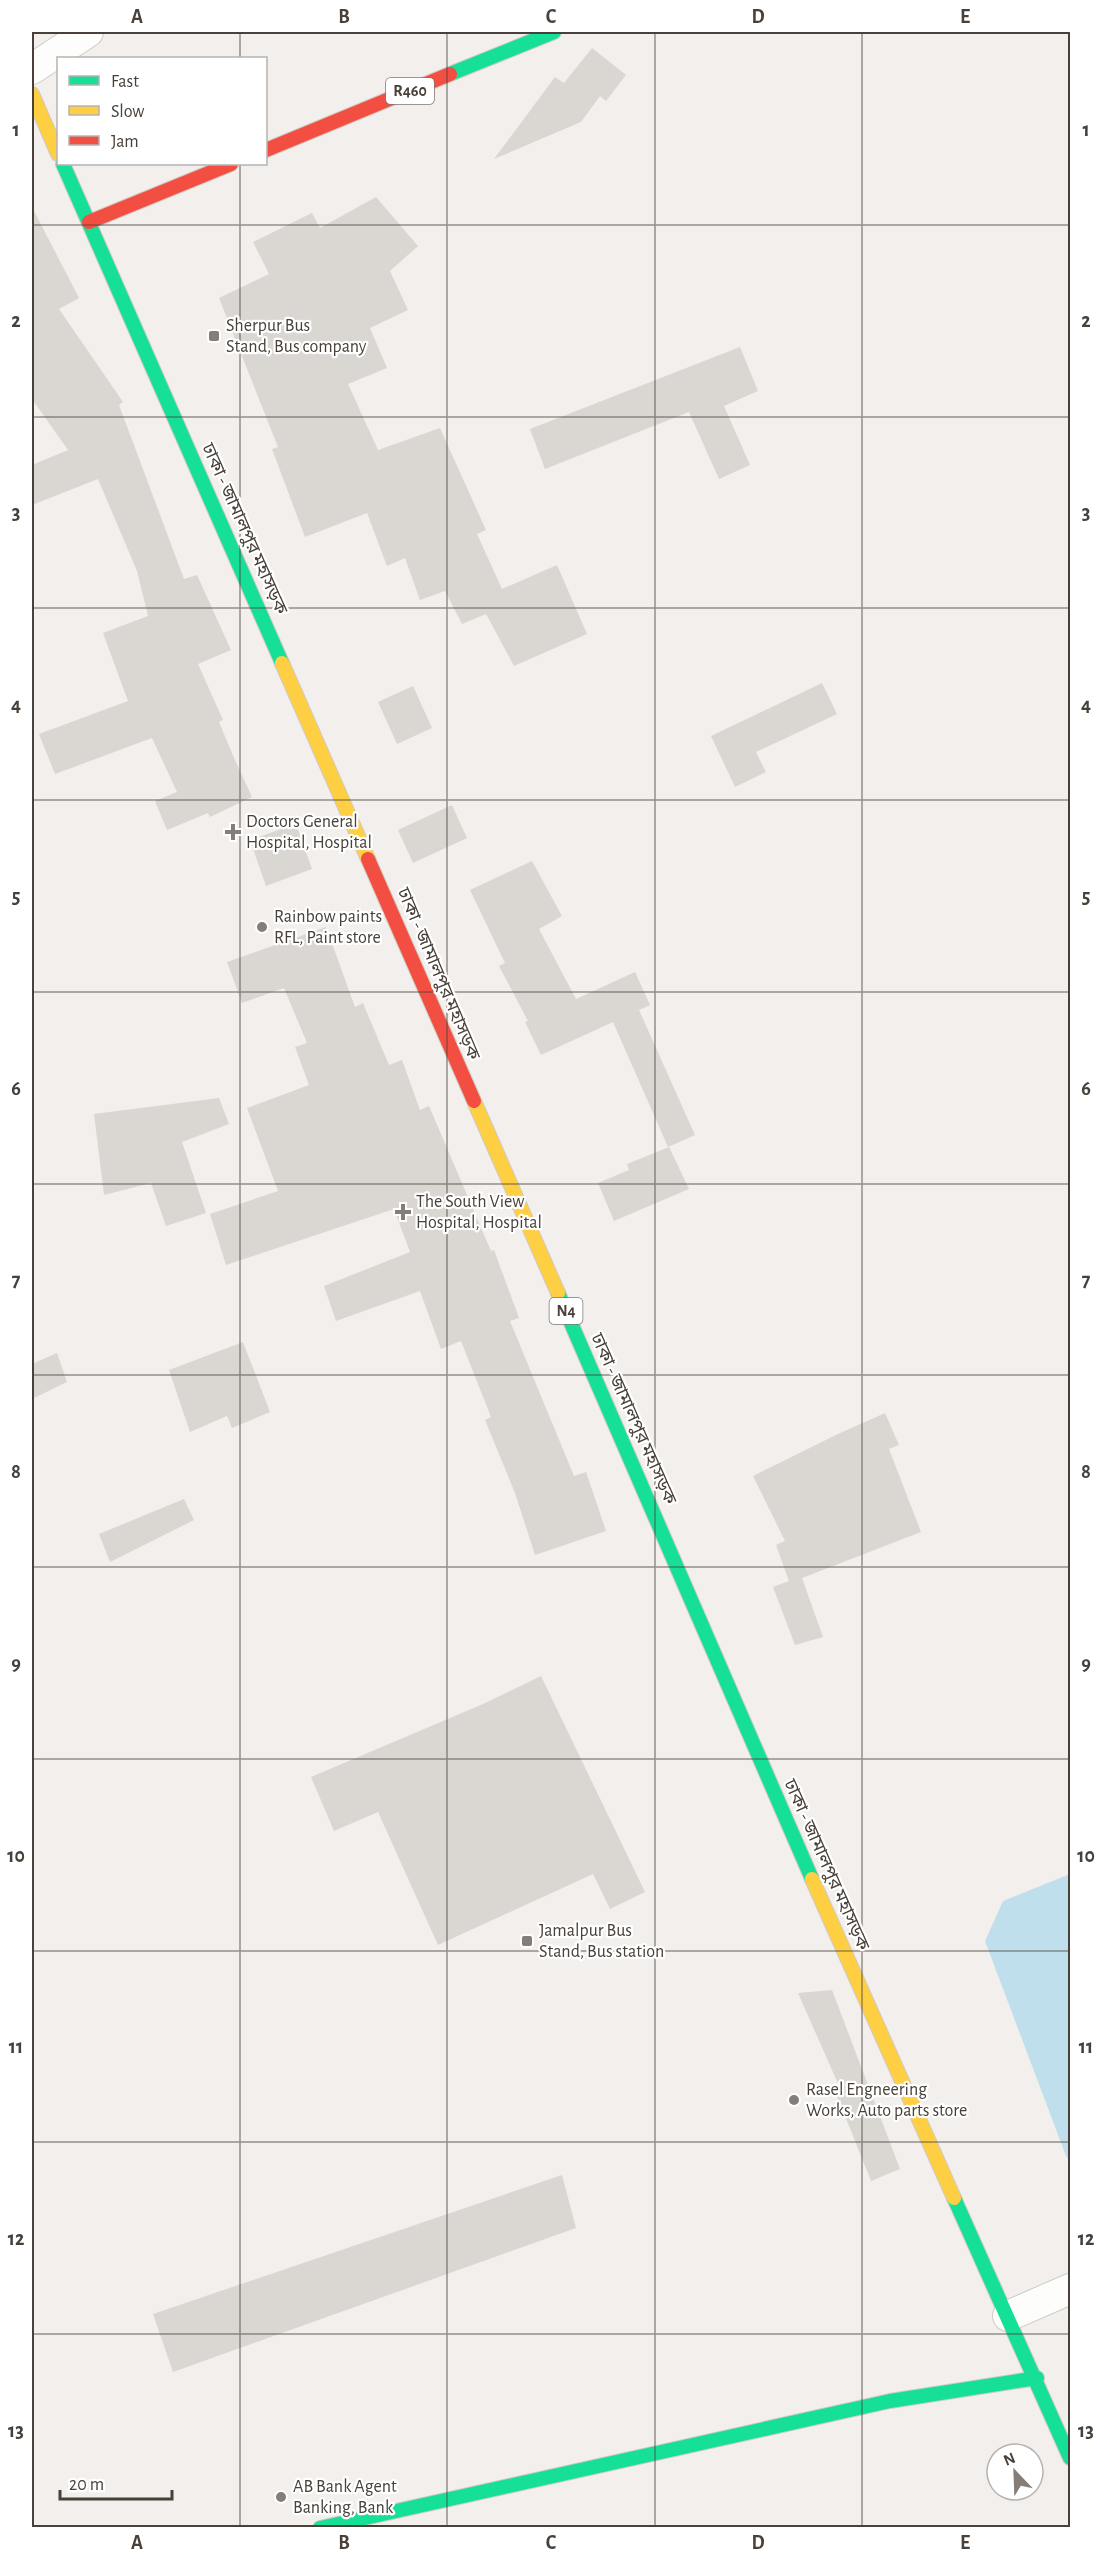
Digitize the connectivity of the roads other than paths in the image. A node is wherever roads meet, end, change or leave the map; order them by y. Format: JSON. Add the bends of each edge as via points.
{"nodes":[{"id":1,"x":88,"y":32,"type":"edge"},
{"id":2,"x":554,"y":32,"type":"edge"},
{"id":3,"x":32,"y":69,"type":"edge"},
{"id":4,"x":32,"y":94,"type":"edge"},
{"id":5,"x":267,"y":150,"type":"edge"},
{"id":6,"x":57,"y":151,"type":"edge"},
{"id":7,"x":63,"y":165,"type":"edge"},
{"id":8,"x":229,"y":165,"type":"edge"},
{"id":9,"x":89,"y":222,"type":"junction"},
{"id":10,"x":1071,"y":2289,"type":"edge"},
{"id":11,"x":1008,"y":2316,"type":"junction"},
{"id":12,"x":1036,"y":2378,"type":"junction"},
{"id":13,"x":1071,"y":2458,"type":"edge"},
{"id":14,"x":320,"y":2528,"type":"edge"}],
"edges":[{"from":1,"to":3,"type":"street"},
{"from":2,"to":5,"type":"main road","number":"R460"},
{"from":4,"to":6,"type":"main road"},
{"from":7,"to":9,"type":"main road","name":"ঢাকা - জামালপুর মহাসড়ক","number":"N4"},
{"from":8,"to":9,"type":"main road"},
{"from":9,"to":11,"type":"main road","name":"ঢাকা - জামালপুর মহাসড়ক","number":"N4","via":[[648,1497],[792,1835]]},
{"from":10,"to":11,"type":"street"},
{"from":11,"to":12,"type":"main road","name":"ঢাকা - জামালপুর মহাসড়ক","number":"N4"},
{"from":12,"to":13,"type":"main road","name":"ঢাকা - জামালপুর মহাসড়ক","number":"N4"},
{"from":12,"to":14,"type":"main road","via":[[890,2401]]}]}
